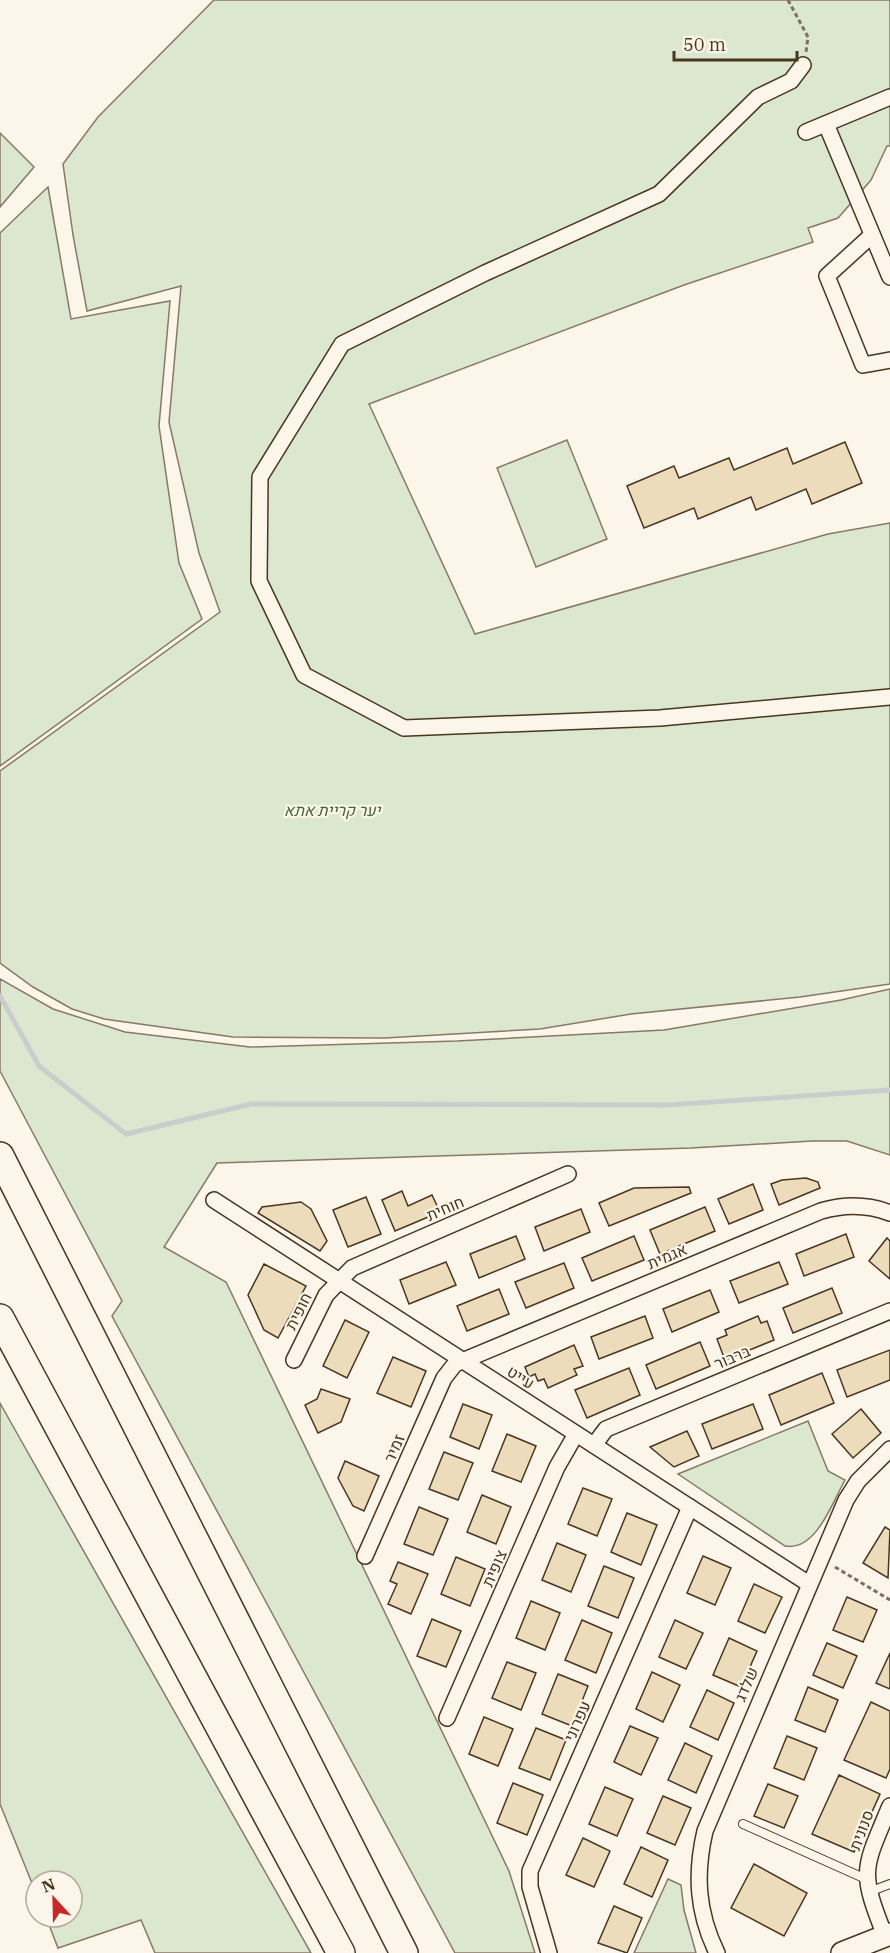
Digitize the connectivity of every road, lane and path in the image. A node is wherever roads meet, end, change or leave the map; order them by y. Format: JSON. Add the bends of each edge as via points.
{"nodes":[{"id":1,"x":788,"y":0,"type":"edge"},
{"id":2,"x":804,"y":65,"type":"joint"},
{"id":3,"x":890,"y":97,"type":"edge"},
{"id":4,"x":826,"y":124,"type":"junction"},
{"id":5,"x":806,"y":132,"type":"dead end"},
{"id":6,"x":872,"y":235,"type":"junction"},
{"id":7,"x":890,"y":276,"type":"edge"},
{"id":8,"x":890,"y":360,"type":"edge"},
{"id":9,"x":890,"y":697,"type":"edge"},
{"id":10,"x":0,"y":1156,"type":"edge"},
{"id":11,"x":568,"y":1174,"type":"dead end"},
{"id":12,"x":214,"y":1200,"type":"dead end"},
{"id":13,"x":890,"y":1213,"type":"edge"},
{"id":14,"x":339,"y":1281,"type":"junction"},
{"id":15,"x":890,"y":1311,"type":"edge"},
{"id":16,"x":0,"y":1318,"type":"edge"},
{"id":17,"x":294,"y":1360,"type":"dead end"},
{"id":18,"x":462,"y":1360,"type":"junction"},
{"id":19,"x":576,"y":1434,"type":"junction"},
{"id":20,"x":594,"y":1445,"type":"junction"},
{"id":21,"x":890,"y":1449,"type":"edge"},
{"id":22,"x":690,"y":1507,"type":"junction"},
{"id":23,"x":365,"y":1556,"type":"dead end"},
{"id":24,"x":820,"y":1558,"type":"junction"},
{"id":25,"x":809,"y":1584,"type":"junction"},
{"id":26,"x":890,"y":1600,"type":"edge"},
{"id":27,"x":447,"y":1718,"type":"dead end"},
{"id":28,"x":890,"y":1806,"type":"edge"},
{"id":29,"x":743,"y":1824,"type":"dead end"},
{"id":30,"x":890,"y":1884,"type":"edge"},
{"id":31,"x":867,"y":1886,"type":"junction"},
{"id":32,"x":887,"y":1935,"type":"edge"},
{"id":33,"x":340,"y":1953,"type":"edge"},
{"id":34,"x":404,"y":1953,"type":"edge"},
{"id":35,"x":549,"y":1953,"type":"edge"},
{"id":36,"x":717,"y":1953,"type":"edge"},
{"id":37,"x":842,"y":1953,"type":"edge"}],
"edges":[{"from":1,"to":2,"type":"path","via":[[808,37]]},
{"from":2,"to":9,"type":"street","via":[[790,81],[758,97],[659,194],[485,273],[342,344],[260,477],[259,580],[304,675],[404,728],[660,718]]},
{"from":3,"to":4,"type":"street"},
{"from":4,"to":5,"type":"street"},
{"from":4,"to":6,"type":"street"},
{"from":6,"to":7,"type":"street"},
{"from":6,"to":8,"type":"street","via":[[827,276],[863,365]]},
{"from":10,"to":34,"type":"highway"},
{"from":11,"to":14,"type":"street","name":"חוחית","via":[[360,1264]]},
{"from":12,"to":14,"type":"street","name":"עייט"},
{"from":13,"to":18,"type":"street","name":"אגמית","via":[[858,1206],[821,1211]]},
{"from":14,"to":17,"type":"street","name":"חופית","via":[[319,1305]]},
{"from":14,"to":18,"type":"street","name":"עייט"},
{"from":15,"to":20,"type":"street","name":"ברבור","via":[[606,1429]]},
{"from":16,"to":33,"type":"highway"},
{"from":18,"to":19,"type":"street","name":"עייט"},
{"from":18,"to":23,"type":"street","name":"זמיר","via":[[444,1378]]},
{"from":19,"to":20,"type":"street","name":"עייט"},
{"from":19,"to":27,"type":"street","name":"צופית","via":[[557,1467]]},
{"from":20,"to":22,"type":"street","name":"עייט"},
{"from":21,"to":24,"type":"street","name":"שלדג","via":[[858,1481]]},
{"from":22,"to":25,"type":"street","name":"עייט"},
{"from":22,"to":35,"type":"street","name":"עפרוני","via":[[530,1870],[530,1887]]},
{"from":24,"to":25,"type":"street","name":"שלדג"},
{"from":24,"to":26,"type":"path"},
{"from":25,"to":36,"type":"street","name":"שלדג","via":[[703,1839],[697,1876],[699,1895]]},
{"from":28,"to":31,"type":"street","name":"סנונית","via":[[869,1856]]},
{"from":29,"to":31,"type":"lane"},
{"from":30,"to":31,"type":"lane"},
{"from":31,"to":32,"type":"street"},
{"from":32,"to":37,"type":"street"}]}
